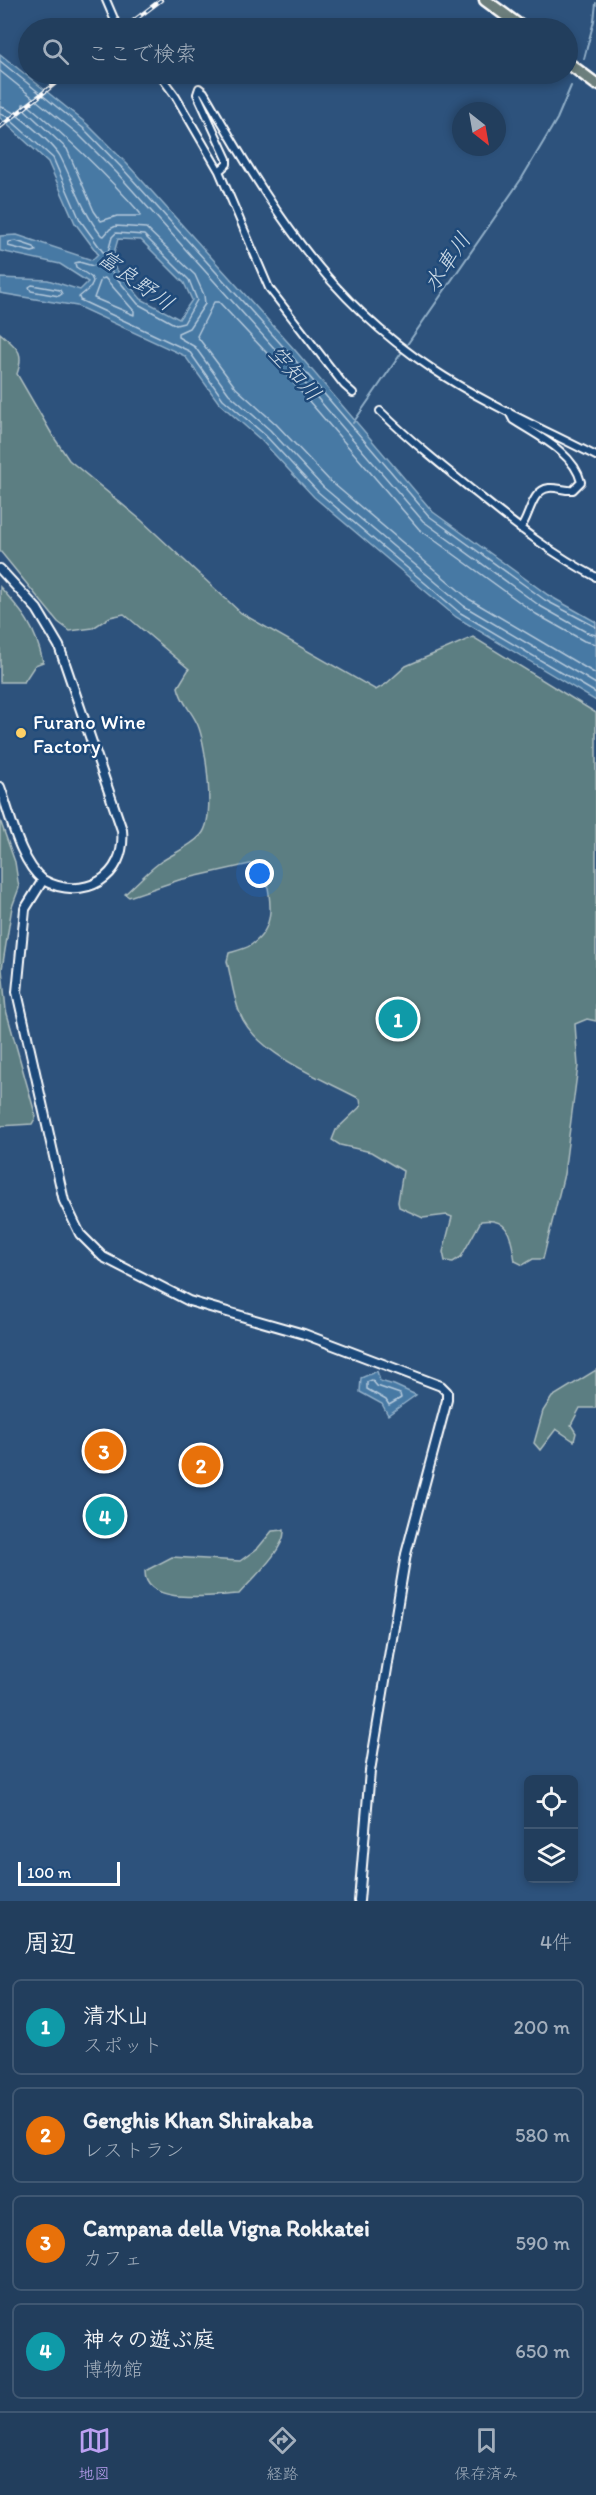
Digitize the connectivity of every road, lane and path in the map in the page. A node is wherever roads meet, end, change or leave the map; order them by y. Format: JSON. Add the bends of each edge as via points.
{"nodes":[{"id":1,"x":106,"y":0,"type":"edge"},
{"id":2,"x":485,"y":0,"type":"edge"},
{"id":3,"x":114,"y":18,"type":"edge"},
{"id":4,"x":509,"y":18,"type":"edge"},
{"id":5,"x":578,"y":71,"type":"edge"},
{"id":6,"x":166,"y":84,"type":"edge"},
{"id":7,"x":596,"y":84,"type":"edge"},
{"id":8,"x":219,"y":171,"type":"junction"},
{"id":9,"x":353,"y":393,"type":"dead end"},
{"id":10,"x":380,"y":411,"type":"dead end"},
{"id":11,"x":509,"y":412,"type":"junction"},
{"id":12,"x":596,"y":456,"type":"edge"},
{"id":13,"x":520,"y":529,"type":"junction"},
{"id":14,"x":0,"y":569,"type":"edge"},
{"id":15,"x":596,"y":577,"type":"edge"},
{"id":16,"x":0,"y":787,"type":"edge"},
{"id":17,"x":43,"y":879,"type":"junction"},
{"id":18,"x":359,"y":1901,"type":"edge"}],
"edges":[{"from":1,"to":3,"type":"street"},
{"from":2,"to":4,"type":"highway"},
{"from":5,"to":7,"type":"highway"},
{"from":6,"to":8,"type":"street"},
{"from":8,"to":9,"type":"street","via":[[269,288]]},
{"from":8,"to":11,"type":"street","via":[[225,168],[227,159],[197,94],[199,88],[269,203],[341,293],[412,356]]},
{"from":10,"to":13,"type":"street","via":[[414,445]]},
{"from":11,"to":12,"type":"street"},
{"from":11,"to":13,"type":"street","via":[[513,420],[562,453],[573,464],[581,482],[573,490],[541,491]]},
{"from":13,"to":15,"type":"street"},
{"from":14,"to":17,"type":"street","via":[[37,609],[59,646],[122,830],[118,861],[101,880],[69,889]]},
{"from":16,"to":17,"type":"street","via":[[26,859]]},
{"from":17,"to":18,"type":"street","via":[[25,909],[17,992],[64,1201],[80,1234],[103,1257],[189,1301],[330,1343],[441,1386],[447,1392],[406,1554],[371,1761]]}]}
